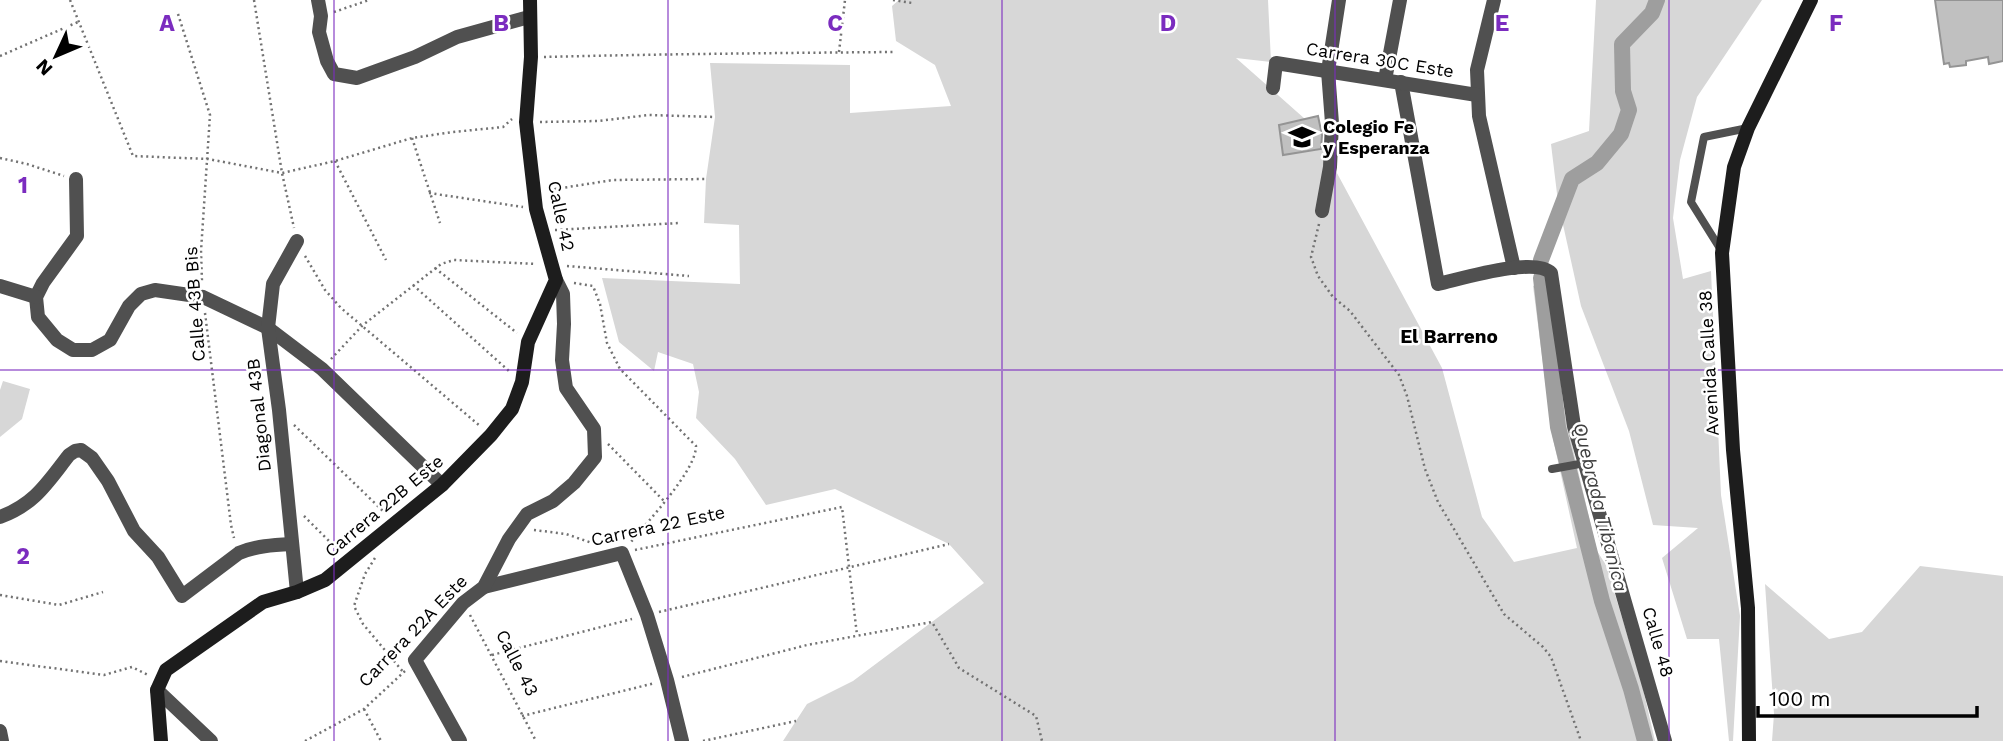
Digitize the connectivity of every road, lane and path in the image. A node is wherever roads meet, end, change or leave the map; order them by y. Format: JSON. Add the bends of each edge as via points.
{"nodes":[{"id":1,"x":70,"y":0,"type":"edge"},
{"id":2,"x":254,"y":0,"type":"edge"},
{"id":3,"x":318,"y":0,"type":"edge"},
{"id":4,"x":369,"y":0,"type":"edge"},
{"id":5,"x":529,"y":0,"type":"edge"},
{"id":6,"x":845,"y":0,"type":"edge"},
{"id":7,"x":893,"y":0,"type":"edge"},
{"id":8,"x":1339,"y":0,"type":"edge"},
{"id":9,"x":1399,"y":0,"type":"edge"},
{"id":10,"x":1494,"y":0,"type":"edge"},
{"id":11,"x":1811,"y":0,"type":"edge"},
{"id":12,"x":912,"y":3,"type":"dead end"},
{"id":13,"x":178,"y":14,"type":"dead end"},
{"id":14,"x":321,"y":16,"type":"junction"},
{"id":15,"x":529,"y":17,"type":"junction"},
{"id":16,"x":78,"y":22,"type":"junction"},
{"id":17,"x":839,"y":52,"type":"junction"},
{"id":18,"x":894,"y":52,"type":"dead end"},
{"id":19,"x":0,"y":56,"type":"edge"},
{"id":20,"x":531,"y":57,"type":"junction"},
{"id":21,"x":1328,"y":71,"type":"junction"},
{"id":22,"x":1385,"y":80,"type":"junction"},
{"id":23,"x":1401,"y":82,"type":"junction"},
{"id":24,"x":1273,"y":88,"type":"dead end"},
{"id":25,"x":1477,"y":95,"type":"junction"},
{"id":26,"x":527,"y":98,"type":"junction"},
{"id":27,"x":715,"y":117,"type":"dead end"},
{"id":28,"x":526,"y":122,"type":"junction"},
{"id":29,"x":1748,"y":128,"type":"junction"},
{"id":30,"x":412,"y":138,"type":"junction"},
{"id":31,"x":0,"y":158,"type":"edge"},
{"id":32,"x":208,"y":159,"type":"junction"},
{"id":33,"x":335,"y":161,"type":"junction"},
{"id":34,"x":282,"y":173,"type":"junction"},
{"id":35,"x":76,"y":179,"type":"joint"},
{"id":36,"x":706,"y":179,"type":"dead end"},
{"id":37,"x":535,"y":192,"type":"junction"},
{"id":38,"x":429,"y":193,"type":"junction"},
{"id":39,"x":536,"y":209,"type":"junction"},
{"id":40,"x":1322,"y":211,"type":"joint"},
{"id":41,"x":440,"y":223,"type":"dead end"},
{"id":42,"x":679,"y":223,"type":"dead end"},
{"id":43,"x":541,"y":230,"type":"junction"},
{"id":44,"x":297,"y":241,"type":"junction"},
{"id":45,"x":1722,"y":253,"type":"junction"},
{"id":46,"x":386,"y":260,"type":"dead end"},
{"id":47,"x":552,"y":265,"type":"junction"},
{"id":48,"x":435,"y":268,"type":"junction"},
{"id":49,"x":1514,"y":268,"type":"junction"},
{"id":50,"x":689,"y":276,"type":"dead end"},
{"id":51,"x":556,"y":280,"type":"junction"},
{"id":52,"x":413,"y":285,"type":"junction"},
{"id":53,"x":0,"y":286,"type":"edge"},
{"id":54,"x":36,"y":297,"type":"junction"},
{"id":55,"x":203,"y":297,"type":"junction"},
{"id":56,"x":363,"y":326,"type":"junction"},
{"id":57,"x":268,"y":328,"type":"junction"},
{"id":58,"x":528,"y":342,"type":"junction"},
{"id":59,"x":322,"y":369,"type":"junction"},
{"id":60,"x":522,"y":382,"type":"junction"},
{"id":61,"x":279,"y":410,"type":"junction"},
{"id":62,"x":594,"y":429,"type":"junction"},
{"id":63,"x":491,"y":435,"type":"junction"},
{"id":64,"x":1585,"y":463,"type":"junction"},
{"id":65,"x":1552,"y":469,"type":"dead end"},
{"id":66,"x":442,"y":485,"type":"junction"},
{"id":67,"x":664,"y":501,"type":"junction"},
{"id":68,"x":0,"y":517,"type":"edge"},
{"id":69,"x":304,"y":517,"type":"dead end"},
{"id":70,"x":396,"y":523,"type":"junction"},
{"id":71,"x":516,"y":528,"type":"junction"},
{"id":72,"x":292,"y":544,"type":"junction"},
{"id":73,"x":949,"y":544,"type":"dead end"},
{"id":74,"x":599,"y":545,"type":"dead end"},
{"id":75,"x":239,"y":553,"type":"junction"},
{"id":76,"x":622,"y":553,"type":"junction"},
{"id":77,"x":377,"y":556,"type":"dead end"},
{"id":78,"x":349,"y":561,"type":"junction"},
{"id":79,"x":850,"y":567,"type":"junction"},
{"id":80,"x":484,"y":587,"type":"junction"},
{"id":81,"x":103,"y":592,"type":"dead end"},
{"id":82,"x":297,"y":592,"type":"junction"},
{"id":83,"x":0,"y":595,"type":"edge"},
{"id":84,"x":463,"y":603,"type":"junction"},
{"id":85,"x":647,"y":615,"type":"junction"},
{"id":86,"x":857,"y":636,"type":"junction"},
{"id":87,"x":492,"y":655,"type":"junction"},
{"id":88,"x":415,"y":660,"type":"junction"},
{"id":89,"x":0,"y":661,"type":"edge"},
{"id":90,"x":404,"y":673,"type":"junction"},
{"id":91,"x":667,"y":680,"type":"junction"},
{"id":92,"x":159,"y":686,"type":"junction"},
{"id":93,"x":364,"y":709,"type":"junction"},
{"id":94,"x":522,"y":716,"type":"junction"},
{"id":95,"x":796,"y":721,"type":"dead end"},
{"id":96,"x":0,"y":731,"type":"edge"},
{"id":97,"x":2,"y":741,"type":"edge"},
{"id":98,"x":161,"y":741,"type":"edge"},
{"id":99,"x":211,"y":741,"type":"edge"},
{"id":100,"x":305,"y":741,"type":"edge"},
{"id":101,"x":381,"y":741,"type":"edge"},
{"id":102,"x":460,"y":741,"type":"edge"},
{"id":103,"x":536,"y":741,"type":"edge"},
{"id":104,"x":682,"y":741,"type":"edge"},
{"id":105,"x":703,"y":741,"type":"edge"},
{"id":106,"x":1042,"y":741,"type":"edge"},
{"id":107,"x":1581,"y":741,"type":"edge"},
{"id":108,"x":1665,"y":741,"type":"edge"},
{"id":109,"x":1749,"y":741,"type":"edge"}],
"edges":[{"from":1,"to":16,"type":"path"},
{"from":2,"to":34,"type":"path"},
{"from":3,"to":14,"type":"street"},
{"from":4,"to":14,"type":"path"},
{"from":5,"to":15,"type":"street","name":"Calle 42"},
{"from":6,"to":17,"type":"path"},
{"from":7,"to":12,"type":"path"},
{"from":8,"to":21,"type":"street"},
{"from":9,"to":22,"type":"street"},
{"from":10,"to":25,"type":"street","via":[[1476,70]]},
{"from":11,"to":29,"type":"street","name":"Avenida Calle 38"},
{"from":13,"to":32,"type":"path","name":"Calle 43B Bis","via":[[210,115]]},
{"from":14,"to":15,"type":"street","via":[[319,32],[334,74],[357,78],[457,37]]},
{"from":15,"to":20,"type":"street","name":"Calle 42"},
{"from":16,"to":19,"type":"path"},
{"from":16,"to":32,"type":"path","via":[[133,156]]},
{"from":17,"to":18,"type":"path"},
{"from":17,"to":20,"type":"path"},
{"from":20,"to":26,"type":"street","name":"Calle 42"},
{"from":21,"to":22,"type":"street","name":"Carrera 30C Este"},
{"from":21,"to":24,"type":"street","name":"Carrera 30C Este","via":[[1276,63]]},
{"from":21,"to":40,"type":"street","via":[[1332,123]]},
{"from":22,"to":23,"type":"street","name":"Carrera 30C Este"},
{"from":23,"to":25,"type":"street","name":"Carrera 30C Este"},
{"from":23,"to":49,"type":"street","via":[[1438,284]]},
{"from":25,"to":49,"type":"street"},
{"from":26,"to":28,"type":"street","name":"Calle 42"},
{"from":26,"to":30,"type":"path","via":[[503,127]]},
{"from":27,"to":28,"type":"path","via":[[649,115]]},
{"from":28,"to":37,"type":"street","name":"Calle 42"},
{"from":29,"to":45,"type":"street","name":"Avenida Calle 38","via":[[1734,167]]},
{"from":29,"to":45,"type":"lane","via":[[1704,137],[1691,202]]},
{"from":30,"to":33,"type":"path"},
{"from":30,"to":38,"type":"path"},
{"from":31,"to":35,"type":"path"},
{"from":32,"to":34,"type":"path"},
{"from":32,"to":55,"type":"path","name":"Calle 43B Bis","via":[[201,251]]},
{"from":33,"to":34,"type":"path"},
{"from":33,"to":46,"type":"path"},
{"from":34,"to":44,"type":"path"},
{"from":35,"to":54,"type":"street","via":[[77,236]]},
{"from":36,"to":37,"type":"path","via":[[613,180]]},
{"from":37,"to":39,"type":"street","name":"Calle 42"},
{"from":38,"to":39,"type":"path"},
{"from":38,"to":41,"type":"path"},
{"from":39,"to":43,"type":"street","name":"Calle 42"},
{"from":40,"to":107,"type":"path","via":[[1311,257],[1318,276],[1399,375],[1438,502],[1504,614],[1551,657]]},
{"from":42,"to":43,"type":"path"},
{"from":43,"to":47,"type":"street","name":"Calle 42"},
{"from":44,"to":56,"type":"path","via":[[325,290]]},
{"from":44,"to":57,"type":"street","name":"Diagonal 43B","via":[[273,284]]},
{"from":45,"to":109,"type":"street","name":"Avenida Calle 38","via":[[1748,608]]},
{"from":47,"to":48,"type":"path","via":[[454,260]]},
{"from":47,"to":50,"type":"path"},
{"from":47,"to":51,"type":"street","name":"Calle 42"},
{"from":48,"to":52,"type":"path"},
{"from":48,"to":58,"type":"path"},
{"from":49,"to":64,"type":"street","name":"Calle 48","via":[[1540,267],[1553,279],[1574,426]]},
{"from":51,"to":58,"type":"street","name":"Carrera 22B Este"},
{"from":51,"to":62,"type":"street","name":"Calle 42","via":[[563,294],[566,388]]},
{"from":51,"to":67,"type":"path","via":[[593,286],[607,343],[620,369],[696,446],[688,471]]},
{"from":52,"to":56,"type":"path"},
{"from":52,"to":60,"type":"path"},
{"from":53,"to":54,"type":"street"},
{"from":54,"to":55,"type":"street","via":[[38,317],[57,340],[73,350],[92,351],[110,340],[141,294],[155,290]]},
{"from":55,"to":57,"type":"street"},
{"from":55,"to":75,"type":"path","name":"Calle 43B Bis","via":[[231,525]]},
{"from":56,"to":59,"type":"path"},
{"from":56,"to":63,"type":"path"},
{"from":57,"to":59,"type":"street"},
{"from":57,"to":61,"type":"street","name":"Diagonal 43B"},
{"from":58,"to":60,"type":"street","name":"Carrera 22B Este"},
{"from":59,"to":66,"type":"street"},
{"from":60,"to":63,"type":"street","name":"Carrera 22B Este","via":[[512,409]]},
{"from":61,"to":70,"type":"path"},
{"from":61,"to":72,"type":"street","name":"Diagonal 43B"},
{"from":62,"to":67,"type":"path"},
{"from":62,"to":71,"type":"street","name":"Carrera 22A Este","via":[[595,457],[574,483],[527,514]]},
{"from":63,"to":66,"type":"street","name":"Carrera 22B Este"},
{"from":64,"to":65,"type":"lane"},
{"from":64,"to":108,"type":"street","name":"Calle 48"},
{"from":66,"to":70,"type":"street","name":"Carrera 22B Este"},
{"from":67,"to":76,"type":"path"},
{"from":68,"to":75,"type":"street","via":[[36,496],[69,455],[81,450],[100,469],[134,531],[158,557],[181,596]]},
{"from":69,"to":78,"type":"path"},
{"from":70,"to":78,"type":"street","name":"Carrera 22B Este"},
{"from":71,"to":74,"type":"path","via":[[566,534]]},
{"from":71,"to":80,"type":"street","name":"Carrera 22A Este"},
{"from":72,"to":75,"type":"street"},
{"from":72,"to":82,"type":"street","name":"Diagonal 43B"},
{"from":73,"to":79,"type":"path"},
{"from":76,"to":79,"type":"path","name":"Carrera 22 Este","via":[[842,507]]},
{"from":76,"to":80,"type":"street","name":"Carrera 22 Este"},
{"from":76,"to":85,"type":"street"},
{"from":77,"to":90,"type":"path","via":[[365,573],[355,606],[363,624]]},
{"from":78,"to":82,"type":"street","name":"Carrera 22B Este","via":[[325,580]]},
{"from":79,"to":85,"type":"path"},
{"from":79,"to":86,"type":"path"},
{"from":80,"to":84,"type":"street","name":"Carrera 22A Este"},
{"from":81,"to":83,"type":"path","via":[[59,605]]},
{"from":82,"to":92,"type":"street","name":"Carrera 22B Este","via":[[263,602],[166,670]]},
{"from":84,"to":87,"type":"path","name":"Calle 43"},
{"from":84,"to":88,"type":"street","name":"Carrera 22A Este"},
{"from":85,"to":87,"type":"path"},
{"from":85,"to":91,"type":"street"},
{"from":86,"to":91,"type":"path"},
{"from":86,"to":106,"type":"path","via":[[932,622],[959,668],[1037,716]]},
{"from":87,"to":94,"type":"path","name":"Calle 43"},
{"from":88,"to":90,"type":"path","name":"Carrera 22A Este"},
{"from":88,"to":102,"type":"street"},
{"from":89,"to":92,"type":"path","via":[[104,675],[132,667]]},
{"from":90,"to":93,"type":"path","name":"Carrera 22A Este"},
{"from":91,"to":94,"type":"path"},
{"from":91,"to":104,"type":"street"},
{"from":92,"to":98,"type":"street"},
{"from":92,"to":99,"type":"street"},
{"from":93,"to":100,"type":"path","name":"Carrera 22A Este"},
{"from":93,"to":101,"type":"path"},
{"from":94,"to":103,"type":"path","name":"Calle 43"},
{"from":95,"to":105,"type":"path"},
{"from":96,"to":97,"type":"street"}]}
